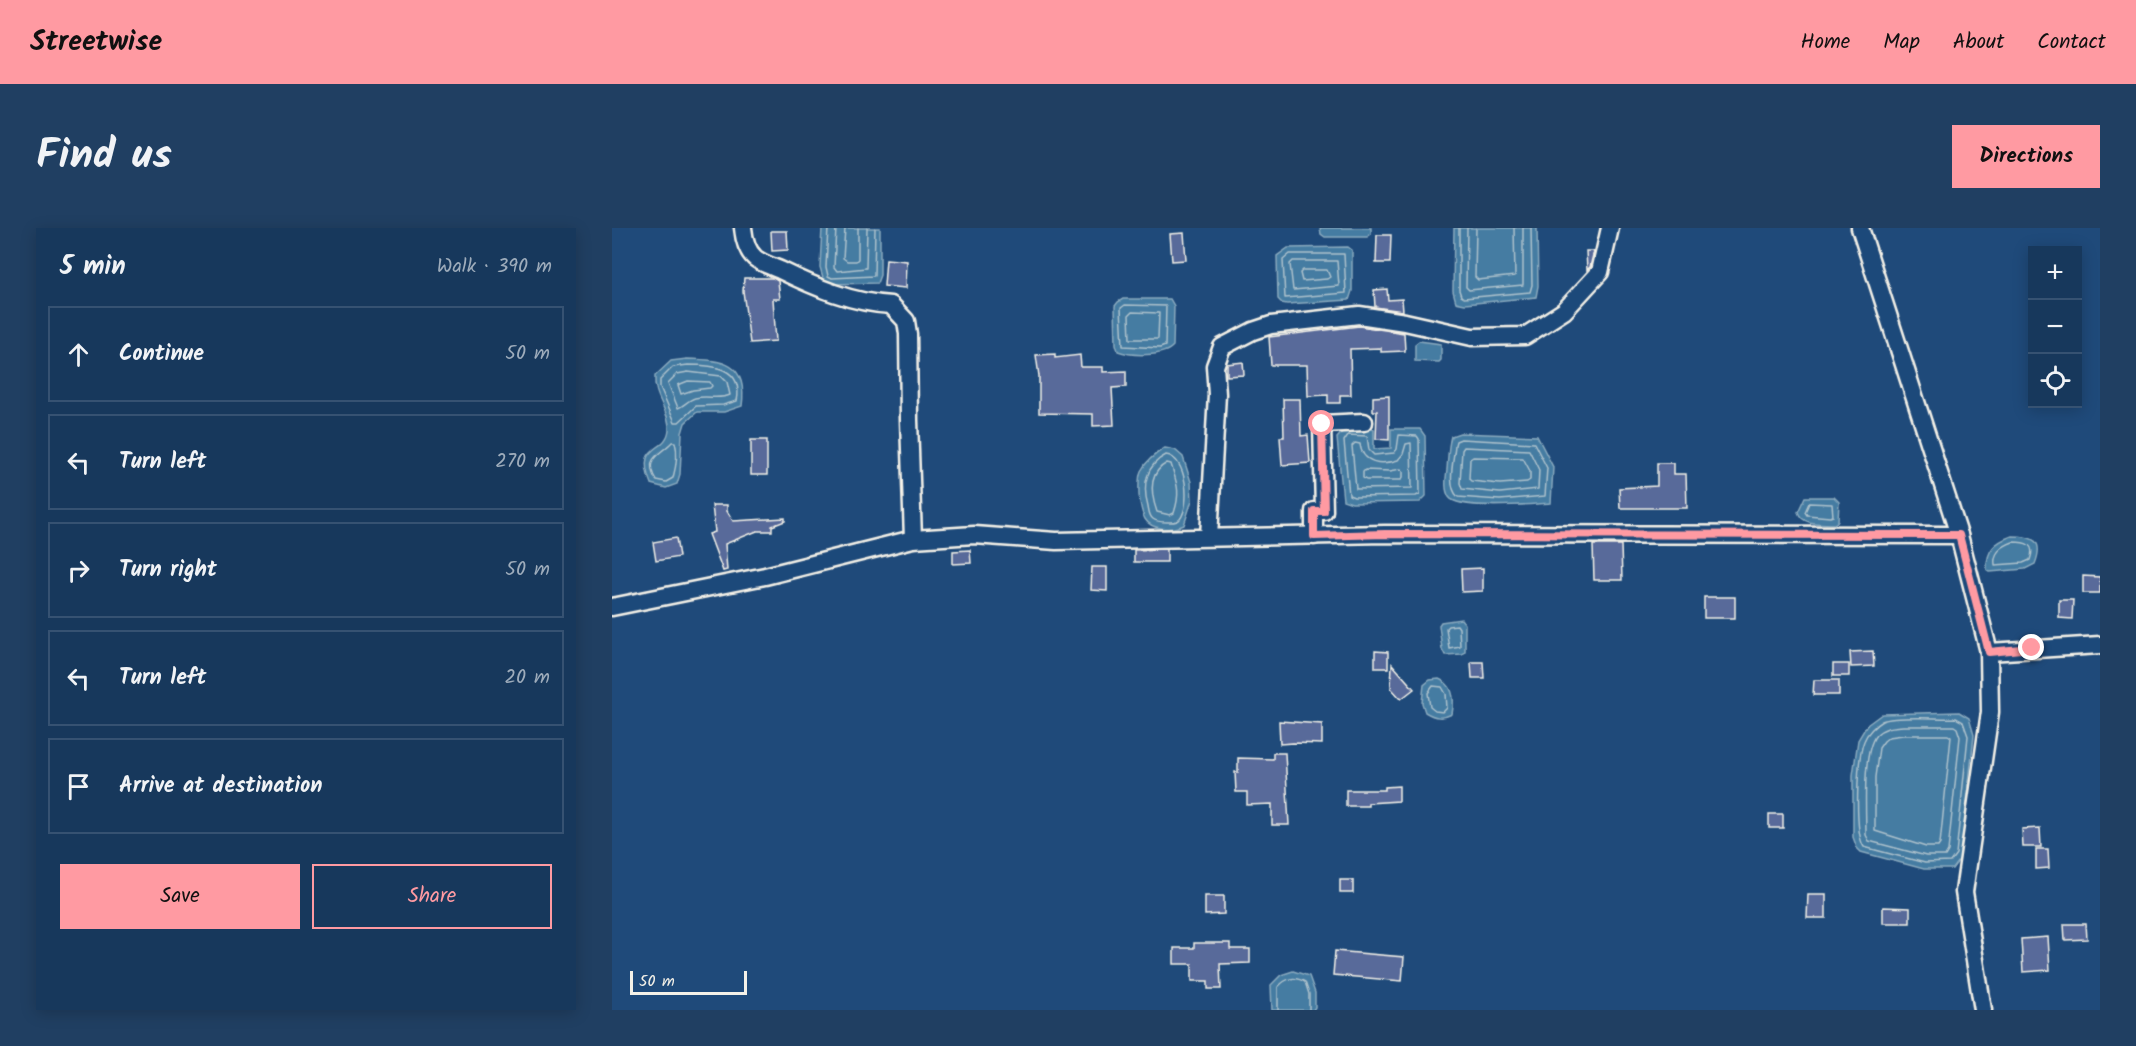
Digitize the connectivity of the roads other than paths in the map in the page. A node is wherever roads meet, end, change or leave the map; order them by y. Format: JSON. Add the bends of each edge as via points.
{"nodes":[{"id":1,"x":743,"y":228,"type":"edge"},
{"id":2,"x":1610,"y":228,"type":"edge"},
{"id":3,"x":1860,"y":228,"type":"edge"},
{"id":4,"x":1364,"y":422,"type":"dead end"},
{"id":5,"x":1959,"y":535,"type":"junction"},
{"id":6,"x":1314,"y":536,"type":"junction"},
{"id":7,"x":1209,"y":537,"type":"junction"},
{"id":8,"x":914,"y":539,"type":"junction"},
{"id":9,"x":612,"y":607,"type":"edge"},
{"id":10,"x":2100,"y":645,"type":"edge"},
{"id":11,"x":1989,"y":652,"type":"junction"},
{"id":12,"x":1983,"y":1010,"type":"edge"}],
"edges":[{"from":1,"to":8,"type":"street","via":[[754,257],[839,295],[891,305],[906,321]]},
{"from":2,"to":7,"type":"street","via":[[1600,272],[1564,311],[1525,336],[1472,337],[1359,315],[1271,325],[1222,346],[1215,366]]},
{"from":3,"to":5,"type":"street"},
{"from":4,"to":6,"type":"street","via":[[1322,424],[1324,511],[1314,511]]},
{"from":5,"to":6,"type":"street"},
{"from":5,"to":11,"type":"street"},
{"from":6,"to":7,"type":"street"},
{"from":7,"to":8,"type":"street","via":[[1056,541],[974,535]]},
{"from":8,"to":9,"type":"street","via":[[765,576]]},
{"from":10,"to":11,"type":"street"},
{"from":11,"to":12,"type":"street","via":[[1990,712],[1964,892]]}]}
